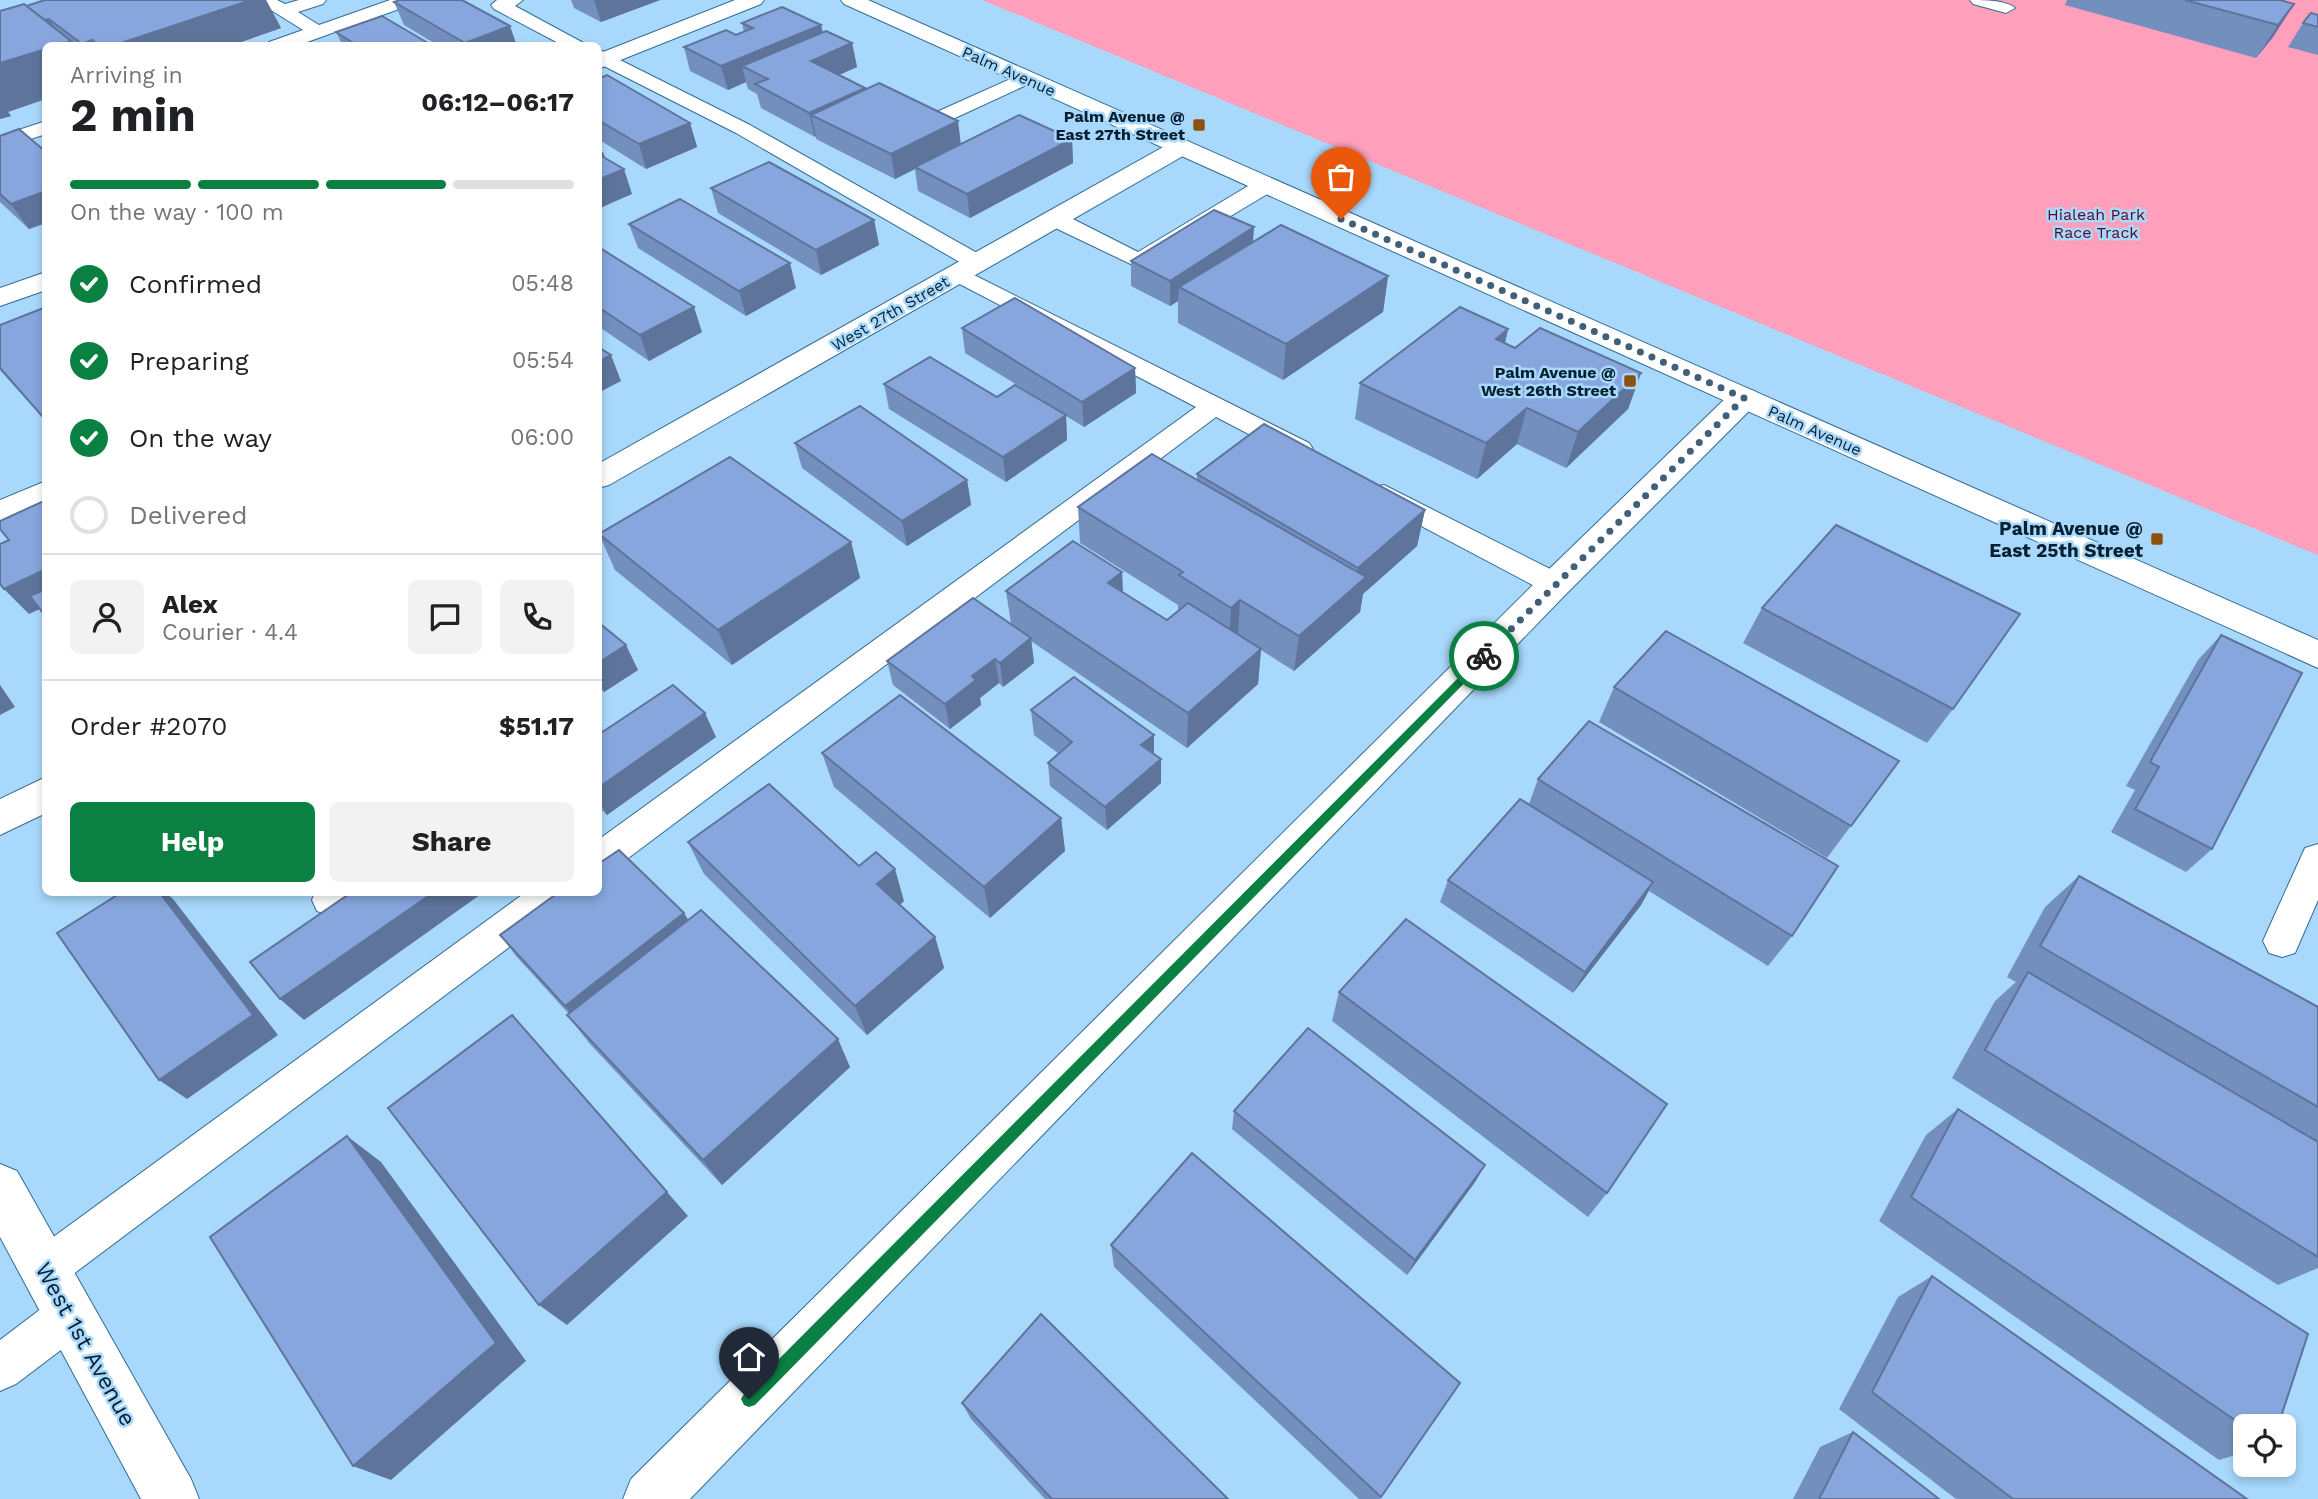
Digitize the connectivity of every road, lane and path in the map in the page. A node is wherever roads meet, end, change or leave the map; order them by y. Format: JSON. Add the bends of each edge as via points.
{"nodes":[{"id":1,"x":264,"y":0,"type":"edge"},
{"id":2,"x":317,"y":0,"type":"edge"},
{"id":3,"x":407,"y":0,"type":"edge"},
{"id":4,"x":754,"y":0,"type":"edge"},
{"id":5,"x":851,"y":0,"type":"edge"},
{"id":6,"x":1979,"y":0,"type":"edge"},
{"id":7,"x":500,"y":2,"type":"edge"},
{"id":8,"x":2007,"y":8,"type":"dead end"},
{"id":9,"x":283,"y":11,"type":"junction"},
{"id":10,"x":317,"y":31,"type":"junction"},
{"id":11,"x":286,"y":42,"type":"edge"},
{"id":12,"x":573,"y":42,"type":"edge"},
{"id":13,"x":602,"y":59,"type":"edge"},
{"id":14,"x":602,"y":59,"type":"edge"},
{"id":15,"x":1026,"y":78,"type":"junction"},
{"id":16,"x":937,"y":119,"type":"edge"},
{"id":17,"x":42,"y":128,"type":"edge"},
{"id":18,"x":0,"y":143,"type":"edge"},
{"id":19,"x":1181,"y":147,"type":"junction"},
{"id":20,"x":1266,"y":185,"type":"junction"},
{"id":21,"x":1055,"y":219,"type":"junction"},
{"id":22,"x":968,"y":268,"type":"junction"},
{"id":23,"x":42,"y":282,"type":"edge"},
{"id":24,"x":0,"y":298,"type":"edge"},
{"id":25,"x":1744,"y":398,"type":"junction"},
{"id":26,"x":1216,"y":405,"type":"junction"},
{"id":27,"x":1325,"y":462,"type":"edge"},
{"id":28,"x":602,"y":476,"type":"edge"},
{"id":29,"x":1361,"y":482,"type":"edge"},
{"id":30,"x":42,"y":492,"type":"edge"},
{"id":31,"x":0,"y":511,"type":"edge"},
{"id":32,"x":1555,"y":584,"type":"junction"},
{"id":33,"x":2318,"y":655,"type":"edge"},
{"id":34,"x":42,"y":795,"type":"edge"},
{"id":35,"x":0,"y":818,"type":"edge"},
{"id":36,"x":602,"y":857,"type":"edge"},
{"id":37,"x":2318,"y":859,"type":"edge"},
{"id":38,"x":550,"y":896,"type":"edge"},
{"id":39,"x":2282,"y":941,"type":"dead end"},
{"id":40,"x":0,"y":1188,"type":"edge"},
{"id":41,"x":45,"y":1269,"type":"junction"},
{"id":42,"x":70,"y":1315,"type":"junction"},
{"id":43,"x":0,"y":1368,"type":"edge"},
{"id":44,"x":171,"y":1499,"type":"edge"},
{"id":45,"x":651,"y":1499,"type":"edge"}],
"edges":[{"from":1,"to":9,"type":"lane"},
{"from":2,"to":9,"type":"lane"},
{"from":3,"to":10,"type":"lane"},
{"from":4,"to":13,"type":"street"},
{"from":5,"to":15,"type":"street","name":"Palm Avenue"},
{"from":6,"to":8,"type":"lane"},
{"from":7,"to":12,"type":"lane"},
{"from":9,"to":10,"type":"lane"},
{"from":10,"to":11,"type":"lane"},
{"from":14,"to":22,"type":"lane","via":[[743,129]]},
{"from":15,"to":16,"type":"lane"},
{"from":15,"to":19,"type":"street","name":"Palm Avenue"},
{"from":17,"to":18,"type":"lane"},
{"from":19,"to":20,"type":"street","name":"Palm Avenue"},
{"from":19,"to":21,"type":"street","name":"West 27th Street"},
{"from":20,"to":21,"type":"lane","via":[[1139,261]]},
{"from":20,"to":25,"type":"street","name":"Palm Avenue"},
{"from":21,"to":22,"type":"street","name":"West 27th Street"},
{"from":22,"to":26,"type":"lane"},
{"from":22,"to":28,"type":"street","name":"West 27th Street"},
{"from":23,"to":24,"type":"street"},
{"from":25,"to":32,"type":"street"},
{"from":25,"to":33,"type":"street","name":"Palm Avenue"},
{"from":26,"to":27,"type":"lane"},
{"from":26,"to":36,"type":"lane"},
{"from":29,"to":32,"type":"lane"},
{"from":30,"to":31,"type":"lane"},
{"from":32,"to":45,"type":"street"},
{"from":34,"to":35,"type":"street"},
{"from":37,"to":39,"type":"lane"},
{"from":38,"to":41,"type":"lane"},
{"from":40,"to":41,"type":"street","name":"West 1st Avenue"},
{"from":41,"to":42,"type":"street","name":"West 1st Avenue"},
{"from":42,"to":43,"type":"lane"},
{"from":42,"to":44,"type":"street","name":"West 1st Avenue"}]}
